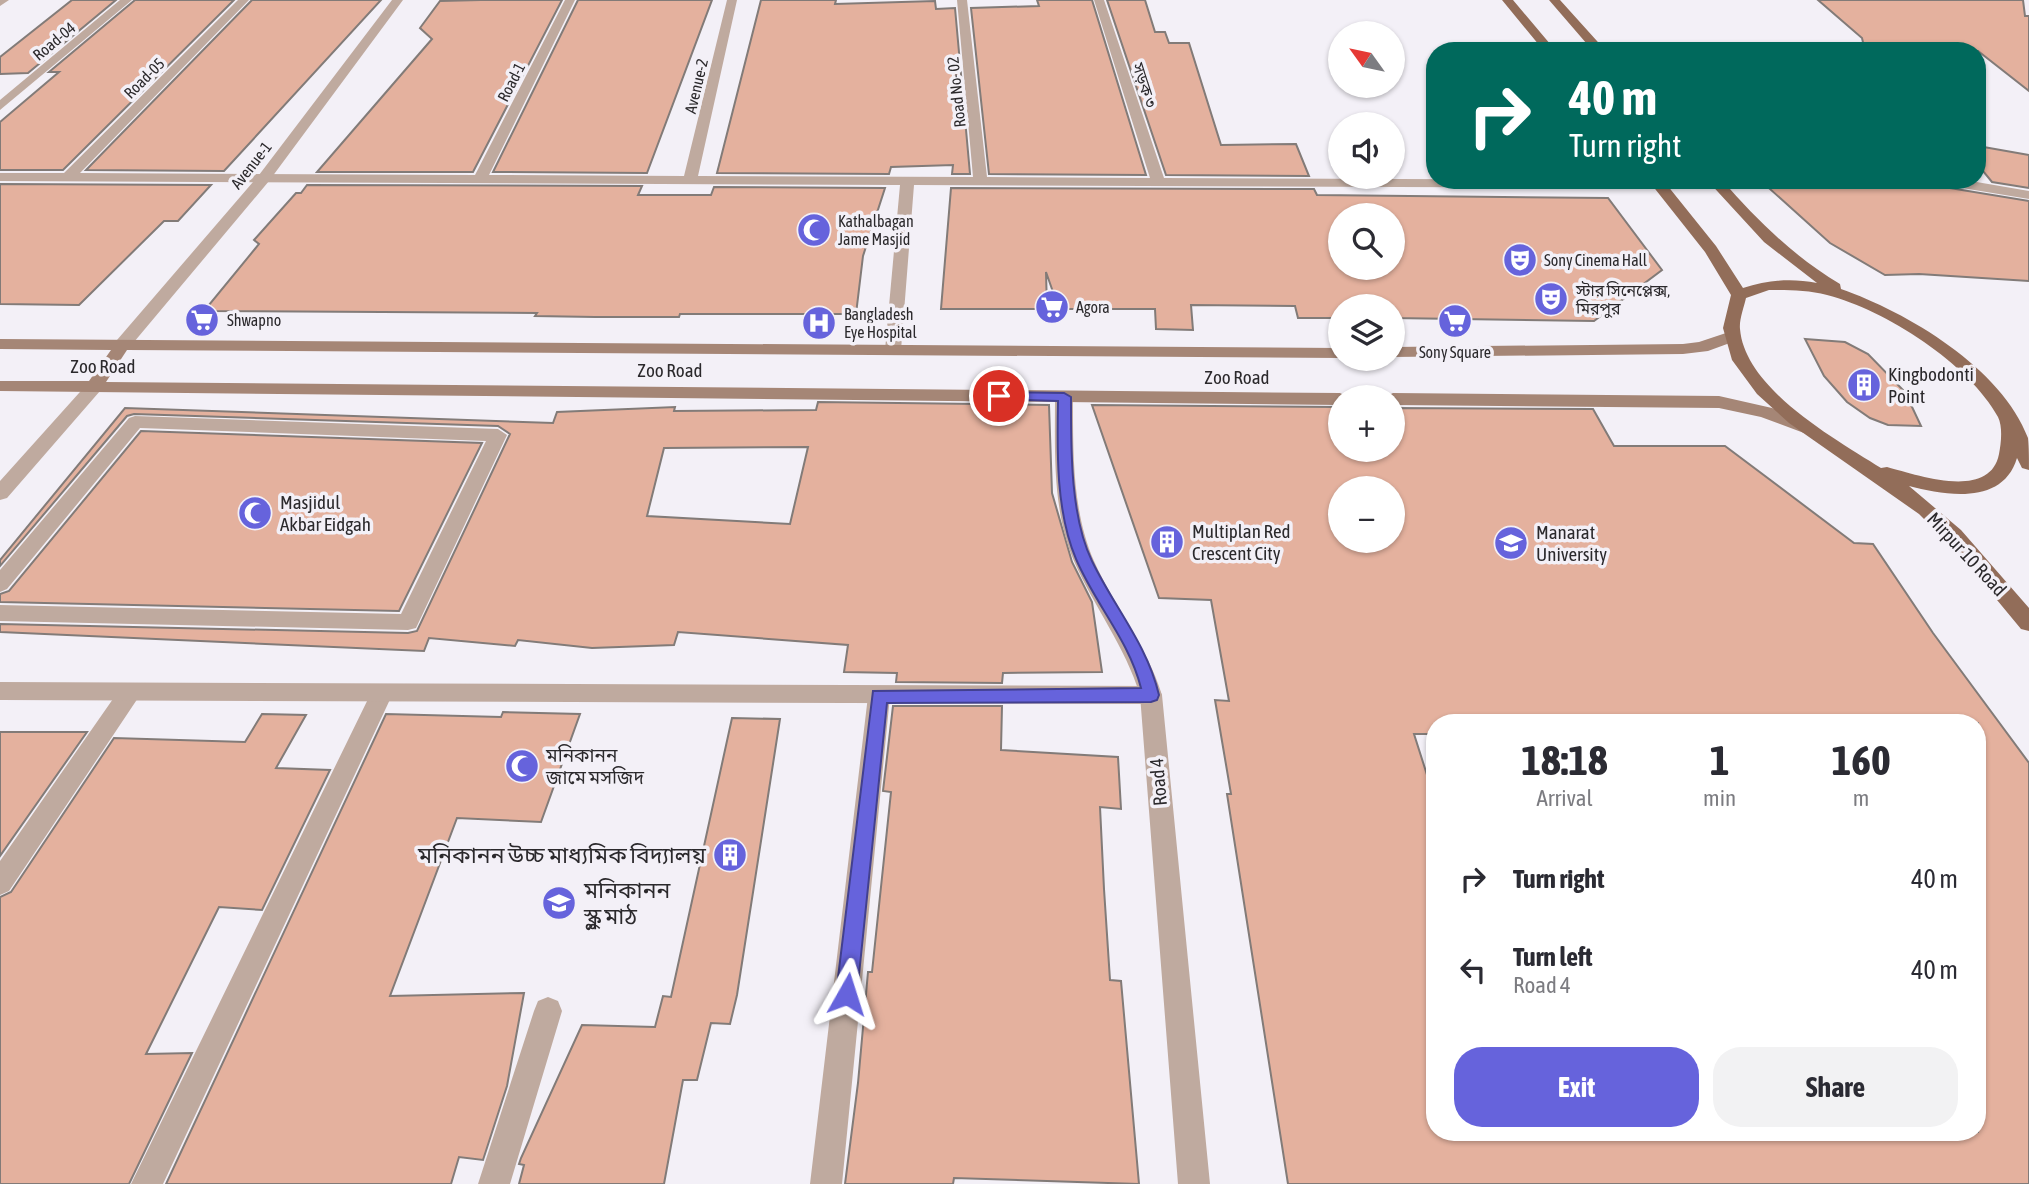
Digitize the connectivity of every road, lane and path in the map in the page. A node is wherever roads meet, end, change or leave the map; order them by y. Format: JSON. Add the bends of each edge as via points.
{"nodes":[{"id":1,"x":4,"y":0,"type":"edge"},
{"id":2,"x":127,"y":0,"type":"edge"},
{"id":3,"x":244,"y":0,"type":"edge"},
{"id":4,"x":398,"y":0,"type":"edge"},
{"id":5,"x":570,"y":0,"type":"edge"},
{"id":6,"x":733,"y":0,"type":"edge"},
{"id":7,"x":962,"y":0,"type":"edge"},
{"id":8,"x":1099,"y":0,"type":"edge"},
{"id":9,"x":1507,"y":0,"type":"edge"},
{"id":10,"x":1554,"y":0,"type":"edge"},
{"id":11,"x":0,"y":3,"type":"edge"},
{"id":12,"x":1542,"y":42,"type":"edge"},
{"id":13,"x":1592,"y":42,"type":"edge"},
{"id":14,"x":0,"y":106,"type":"edge"},
{"id":15,"x":0,"y":177,"type":"edge"},
{"id":16,"x":67,"y":177,"type":"junction"},
{"id":17,"x":264,"y":178,"type":"junction"},
{"id":18,"x":480,"y":179,"type":"junction"},
{"id":19,"x":690,"y":180,"type":"junction"},
{"id":20,"x":907,"y":181,"type":"junction"},
{"id":21,"x":980,"y":181,"type":"junction"},
{"id":22,"x":1158,"y":182,"type":"junction"},
{"id":23,"x":1426,"y":182,"type":"edge"},
{"id":24,"x":1986,"y":188,"type":"edge"},
{"id":25,"x":1662,"y":189,"type":"edge"},
{"id":26,"x":1722,"y":189,"type":"edge"},
{"id":27,"x":2029,"y":195,"type":"edge"},
{"id":28,"x":1739,"y":295,"type":"junction"},
{"id":29,"x":1851,"y":296,"type":"junction"},
{"id":30,"x":1732,"y":336,"type":"junction"},
{"id":31,"x":0,"y":344,"type":"edge"},
{"id":32,"x":123,"y":344,"type":"junction"},
{"id":33,"x":893,"y":350,"type":"junction"},
{"id":34,"x":1405,"y":352,"type":"edge"},
{"id":35,"x":1328,"y":353,"type":"edge"},
{"id":36,"x":0,"y":386,"type":"edge"},
{"id":37,"x":94,"y":387,"type":"junction"},
{"id":38,"x":1064,"y":397,"type":"junction"},
{"id":39,"x":1328,"y":399,"type":"edge"},
{"id":40,"x":1405,"y":399,"type":"edge"},
{"id":41,"x":2009,"y":419,"type":"junction"},
{"id":42,"x":1804,"y":427,"type":"junction"},
{"id":43,"x":1862,"y":463,"type":"junction"},
{"id":44,"x":2029,"y":464,"type":"edge"},
{"id":45,"x":0,"y":493,"type":"edge"},
{"id":46,"x":0,"y":584,"type":"edge"},
{"id":47,"x":0,"y":613,"type":"edge"},
{"id":48,"x":2029,"y":623,"type":"edge"},
{"id":49,"x":0,"y":691,"type":"edge"},
{"id":50,"x":130,"y":692,"type":"junction"},
{"id":51,"x":382,"y":693,"type":"junction"},
{"id":52,"x":1151,"y":695,"type":"junction"},
{"id":53,"x":879,"y":696,"type":"junction"},
{"id":54,"x":0,"y":883,"type":"edge"},
{"id":55,"x":548,"y":1011,"type":"dead end"},
{"id":56,"x":147,"y":1184,"type":"edge"},
{"id":57,"x":494,"y":1184,"type":"edge"},
{"id":58,"x":826,"y":1184,"type":"edge"},
{"id":59,"x":1194,"y":1184,"type":"edge"}],
"edges":[{"from":1,"to":11,"type":"street"},
{"from":2,"to":14,"type":"street","name":"Road-04"},
{"from":3,"to":16,"type":"street","name":"Road-05"},
{"from":4,"to":17,"type":"street","name":"Avenue-1"},
{"from":5,"to":18,"type":"street","name":"Road-1"},
{"from":6,"to":19,"type":"street","name":"Avenue-2"},
{"from":7,"to":21,"type":"street","name":"Road No- 02"},
{"from":8,"to":22,"type":"street","name":"সড়ক ৩"},
{"from":9,"to":12,"type":"main road"},
{"from":10,"to":13,"type":"main road"},
{"from":15,"to":16,"type":"street"},
{"from":16,"to":17,"type":"street"},
{"from":17,"to":18,"type":"street"},
{"from":17,"to":32,"type":"street","name":"Avenue-1"},
{"from":18,"to":19,"type":"street"},
{"from":19,"to":20,"type":"street"},
{"from":20,"to":21,"type":"street"},
{"from":20,"to":33,"type":"street"},
{"from":21,"to":22,"type":"street"},
{"from":22,"to":23,"type":"street"},
{"from":24,"to":27,"type":"street"},
{"from":25,"to":28,"type":"main road","via":[[1721,262]]},
{"from":26,"to":29,"type":"main road","via":[[1778,248]]},
{"from":28,"to":29,"type":"main road","via":[[1760,286],[1785,285]]},
{"from":28,"to":30,"type":"main road","via":[[1732,308]]},
{"from":29,"to":41,"type":"main road","via":[[1948,353],[1975,377]]},
{"from":30,"to":34,"type":"main road","via":[[1682,349]]},
{"from":30,"to":42,"type":"main road","via":[[1752,377]]},
{"from":31,"to":32,"type":"main road","name":"Zoo Road"},
{"from":32,"to":33,"type":"main road","name":"Zoo Road"},
{"from":32,"to":37,"type":"main road"},
{"from":33,"to":35,"type":"main road","name":"Zoo Road"},
{"from":36,"to":37,"type":"main road","name":"Zoo Road"},
{"from":37,"to":38,"type":"main road","name":"Zoo Road"},
{"from":37,"to":45,"type":"street"},
{"from":38,"to":39,"type":"main road","name":"Zoo Road"},
{"from":38,"to":52,"type":"street","name":"Road 4","via":[[1073,530],[1085,562],[1132,643]]},
{"from":40,"to":42,"type":"main road","via":[[1719,402],[1766,412]]},
{"from":41,"to":43,"type":"main road","via":[[2007,460],[1997,478],[1980,487],[1929,483]]},
{"from":41,"to":44,"type":"main road"},
{"from":42,"to":43,"type":"main road"},
{"from":43,"to":48,"type":"main road","name":"Mirpur 10 Road","via":[[1901,488],[1955,537]]},
{"from":46,"to":47,"type":"street","via":[[135,422],[498,435],[408,622]]},
{"from":49,"to":50,"type":"street"},
{"from":50,"to":51,"type":"street"},
{"from":50,"to":54,"type":"street"},
{"from":51,"to":53,"type":"street"},
{"from":51,"to":56,"type":"street"},
{"from":52,"to":53,"type":"street"},
{"from":52,"to":59,"type":"street","name":"Road 4"},
{"from":53,"to":58,"type":"street"},
{"from":55,"to":57,"type":"street"}]}
